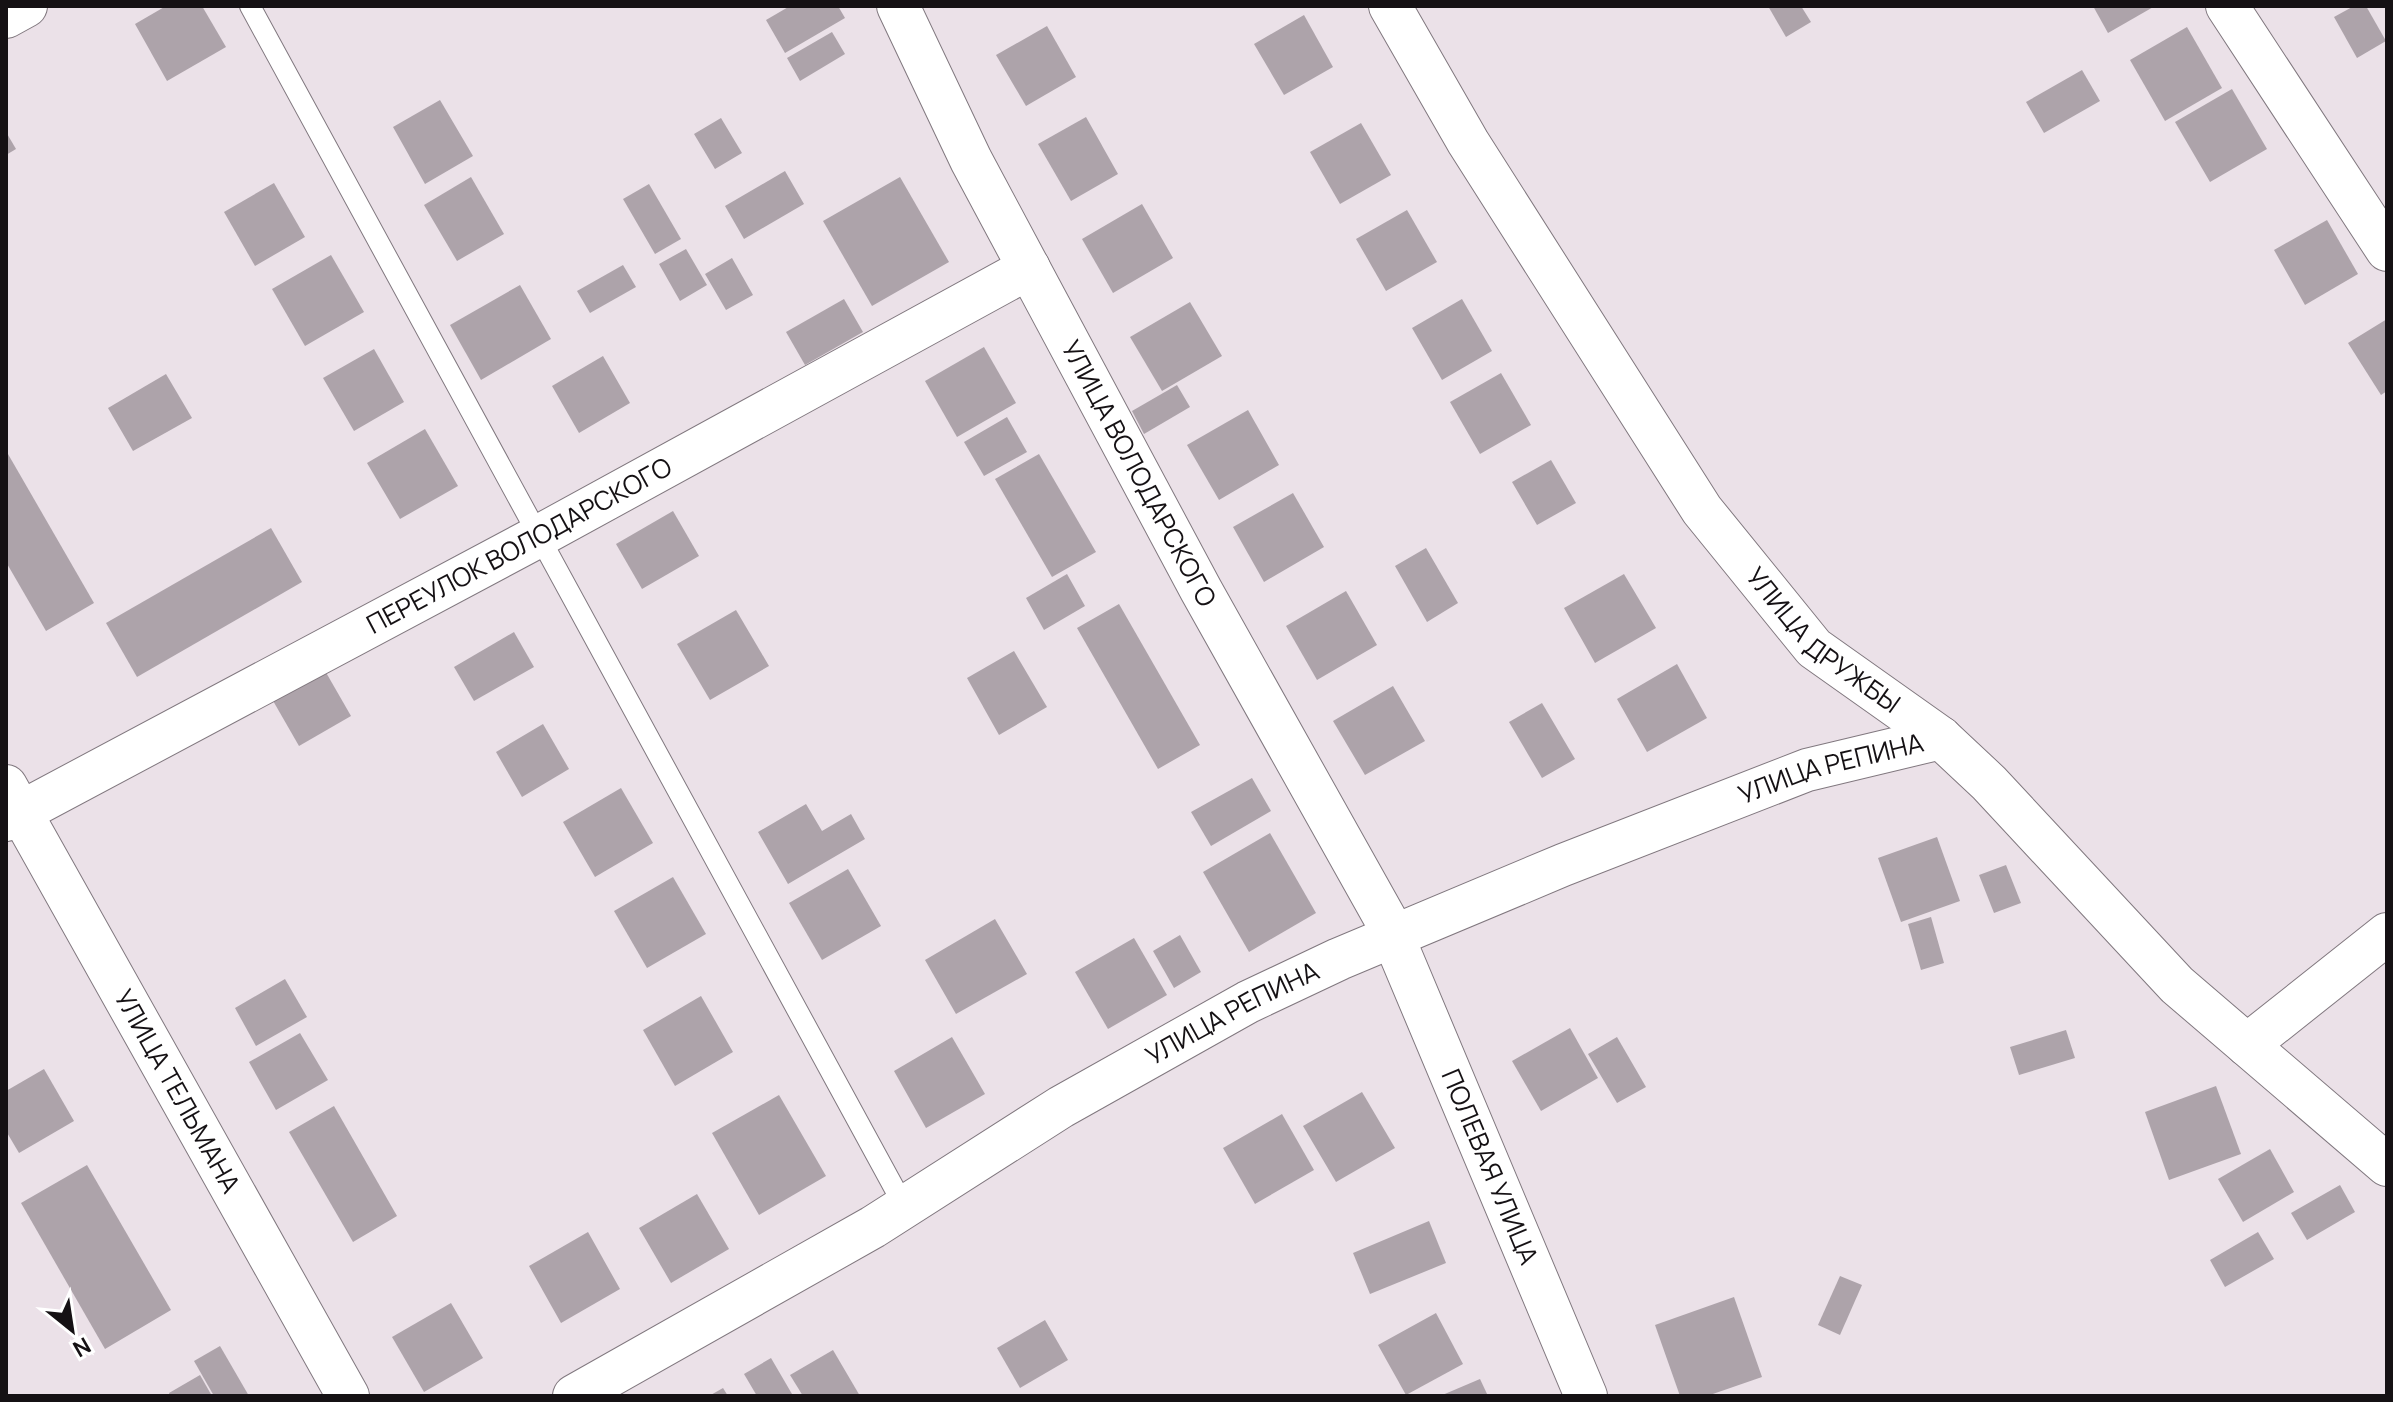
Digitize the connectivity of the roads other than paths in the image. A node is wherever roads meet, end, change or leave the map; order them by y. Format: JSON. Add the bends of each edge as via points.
{"nodes":[{"id":1,"x":26,"y":6,"type":"edge"},
{"id":2,"x":250,"y":6,"type":"edge"},
{"id":3,"x":898,"y":6,"type":"edge"},
{"id":4,"x":1390,"y":6,"type":"edge"},
{"id":5,"x":2227,"y":6,"type":"edge"},
{"id":6,"x":6,"y":17,"type":"edge"},
{"id":7,"x":2387,"y":250,"type":"edge"},
{"id":8,"x":1029,"y":268,"type":"junction"},
{"id":9,"x":539,"y":536,"type":"junction"},
{"id":10,"x":1941,"y":738,"type":"junction"},
{"id":11,"x":11,"y":806,"type":"edge"},
{"id":12,"x":2387,"y":934,"type":"edge"},
{"id":13,"x":1392,"y":936,"type":"junction"},
{"id":14,"x":2247,"y":1045,"type":"junction"},
{"id":15,"x":2387,"y":1165,"type":"edge"},
{"id":16,"x":904,"y":1206,"type":"junction"},
{"id":17,"x":348,"y":1396,"type":"edge"},
{"id":18,"x":574,"y":1396,"type":"edge"},
{"id":19,"x":1586,"y":1396,"type":"edge"}],
"edges":[{"from":1,"to":6,"type":"street"},
{"from":2,"to":9,"type":"lane"},
{"from":3,"to":8,"type":"street","name":"УЛИЦА ВОЛОДАРСКОГО"},
{"from":4,"to":10,"type":"street","name":"УЛИЦА ДРУЖБЫ","via":[[1468,142],[1702,510],[1814,648]]},
{"from":5,"to":7,"type":"street"},
{"from":8,"to":9,"type":"street","name":"ПЕРЕУЛОК ВОЛОДАРСКОГО"},
{"from":8,"to":13,"type":"street","name":"УЛИЦА ВОЛОДАРСКОГО"},
{"from":9,"to":11,"type":"street","name":"ПЕРЕУЛОК ВОЛОДАРСКОГО"},
{"from":9,"to":16,"type":"lane"},
{"from":10,"to":13,"type":"street","name":"УЛИЦА РЕПИНА","via":[[1807,770]]},
{"from":10,"to":14,"type":"street","name":"УЛИЦА ДРУЖБЫ","via":[[2177,985]]},
{"from":11,"to":17,"type":"street","name":"УЛИЦА ТЕЛЬМАНА"},
{"from":12,"to":14,"type":"street"},
{"from":13,"to":16,"type":"street","name":"УЛИЦА РЕПИНА","via":[[1248,1002],[1061,1107]]},
{"from":13,"to":19,"type":"street","name":"ПОЛЕВАЯ УЛИЦА"},
{"from":14,"to":15,"type":"street","name":"УЛИЦА ДРУЖБЫ"},
{"from":16,"to":18,"type":"street","name":"УЛИЦА РЕПИНА"}]}
